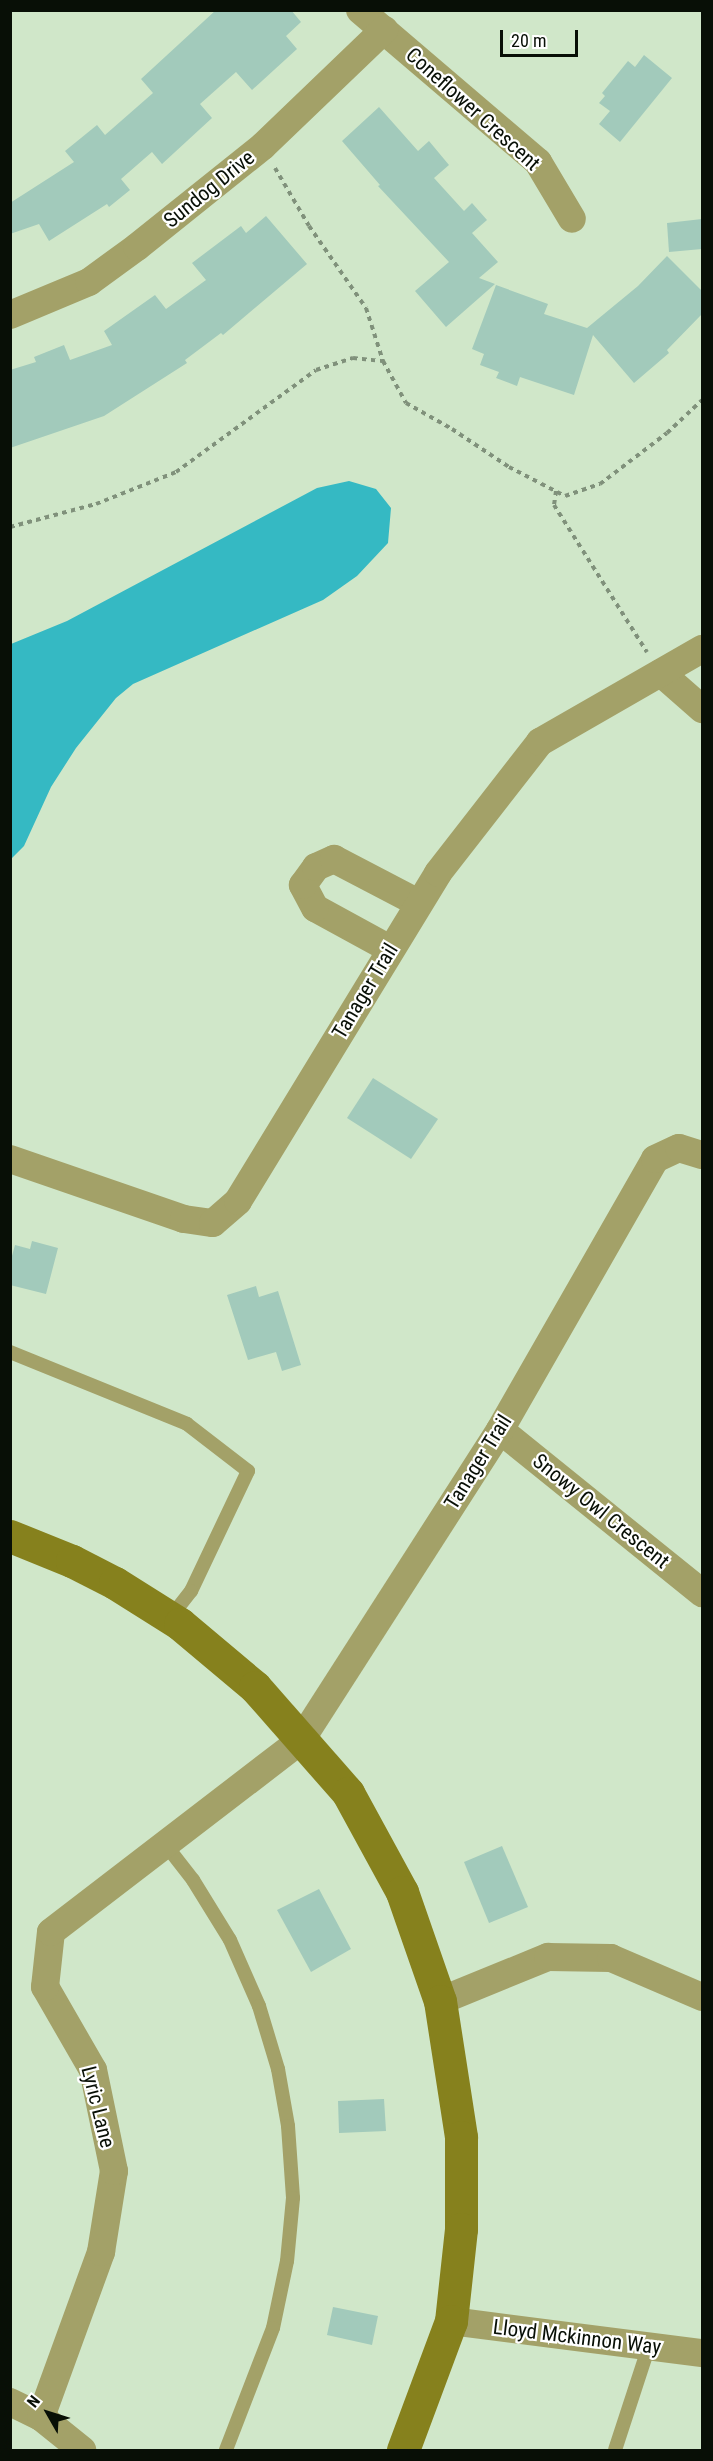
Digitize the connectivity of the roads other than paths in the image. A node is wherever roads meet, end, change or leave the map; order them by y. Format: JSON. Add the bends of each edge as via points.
{"nodes":[{"id":1,"x":360,"y":10,"type":"edge"},
{"id":2,"x":384,"y":30,"type":"junction"},
{"id":3,"x":572,"y":219,"type":"dead end"},
{"id":4,"x":10,"y":315,"type":"edge"},
{"id":5,"x":702,"y":649,"type":"edge"},
{"id":6,"x":661,"y":673,"type":"junction"},
{"id":7,"x":702,"y":709,"type":"edge"},
{"id":8,"x":418,"y":903,"type":"junction"},
{"id":9,"x":390,"y":949,"type":"junction"},
{"id":10,"x":702,"y":1155,"type":"edge"},
{"id":11,"x":10,"y":1159,"type":"edge"},
{"id":12,"x":10,"y":1352,"type":"edge"},
{"id":13,"x":500,"y":1430,"type":"junction"},
{"id":14,"x":10,"y":1536,"type":"edge"},
{"id":15,"x":702,"y":1593,"type":"edge"},
{"id":16,"x":170,"y":1618,"type":"junction"},
{"id":17,"x":301,"y":1740,"type":"junction"},
{"id":18,"x":165,"y":1844,"type":"junction"},
{"id":19,"x":702,"y":1997,"type":"edge"},
{"id":20,"x":440,"y":2001,"type":"junction"},
{"id":21,"x":451,"y":2321,"type":"junction"},
{"id":22,"x":649,"y":2346,"type":"junction"},
{"id":23,"x":702,"y":2353,"type":"edge"},
{"id":24,"x":10,"y":2402,"type":"edge"},
{"id":25,"x":41,"y":2417,"type":"junction"},
{"id":26,"x":82,"y":2451,"type":"edge"},
{"id":27,"x":226,"y":2451,"type":"edge"},
{"id":28,"x":403,"y":2451,"type":"edge"},
{"id":29,"x":615,"y":2451,"type":"edge"}],
"edges":[{"from":1,"to":2,"type":"street","name":"Coneflower Crescent"},
{"from":2,"to":3,"type":"street","name":"Coneflower Crescent","via":[[538,162]]},
{"from":2,"to":4,"type":"street","name":"Sundog Drive","via":[[263,146],[89,282]]},
{"from":5,"to":6,"type":"street","name":"Tanager Trail"},
{"from":6,"to":7,"type":"street"},
{"from":6,"to":8,"type":"street","name":"Tanager Trail","via":[[540,742]]},
{"from":8,"to":9,"type":"street","name":"Tanager Trail"},
{"from":8,"to":9,"type":"street","via":[[334,859],[316,867],[303,885],[315,908]]},
{"from":9,"to":11,"type":"street","name":"Tanager Trail","via":[[238,1201],[213,1223],[184,1220]]},
{"from":10,"to":13,"type":"street","name":"Tanager Trail","via":[[679,1148],[655,1159]]},
{"from":12,"to":16,"type":"lane","via":[[187,1424],[248,1471],[191,1591]]},
{"from":13,"to":15,"type":"street","name":"Snowy Owl Crescent"},
{"from":13,"to":17,"type":"street","name":"Tanager Trail"},
{"from":14,"to":16,"type":"street","via":[[115,1583]]},
{"from":16,"to":17,"type":"street","via":[[255,1687]]},
{"from":17,"to":18,"type":"street","name":"Lyric Lane"},
{"from":17,"to":20,"type":"street","via":[[348,1793],[402,1892]]},
{"from":18,"to":25,"type":"street","name":"Lyric Lane","via":[[51,1932],[45,1987],[93,2070],[114,2171],[101,2252]]},
{"from":18,"to":27,"type":"lane","via":[[193,1880],[230,1940],[259,2006],[278,2069],[288,2126],[293,2198],[287,2261],[273,2328]]},
{"from":19,"to":20,"type":"street","via":[[611,1958],[548,1957]]},
{"from":20,"to":21,"type":"street","via":[[461,2137],[461,2229]]},
{"from":21,"to":22,"type":"street","name":"Lloyd Mckinnon Way"},
{"from":21,"to":28,"type":"street"},
{"from":22,"to":23,"type":"street","name":"Lloyd Mckinnon Way"},
{"from":22,"to":29,"type":"lane"},
{"from":24,"to":25,"type":"street"},
{"from":25,"to":26,"type":"street"}]}
